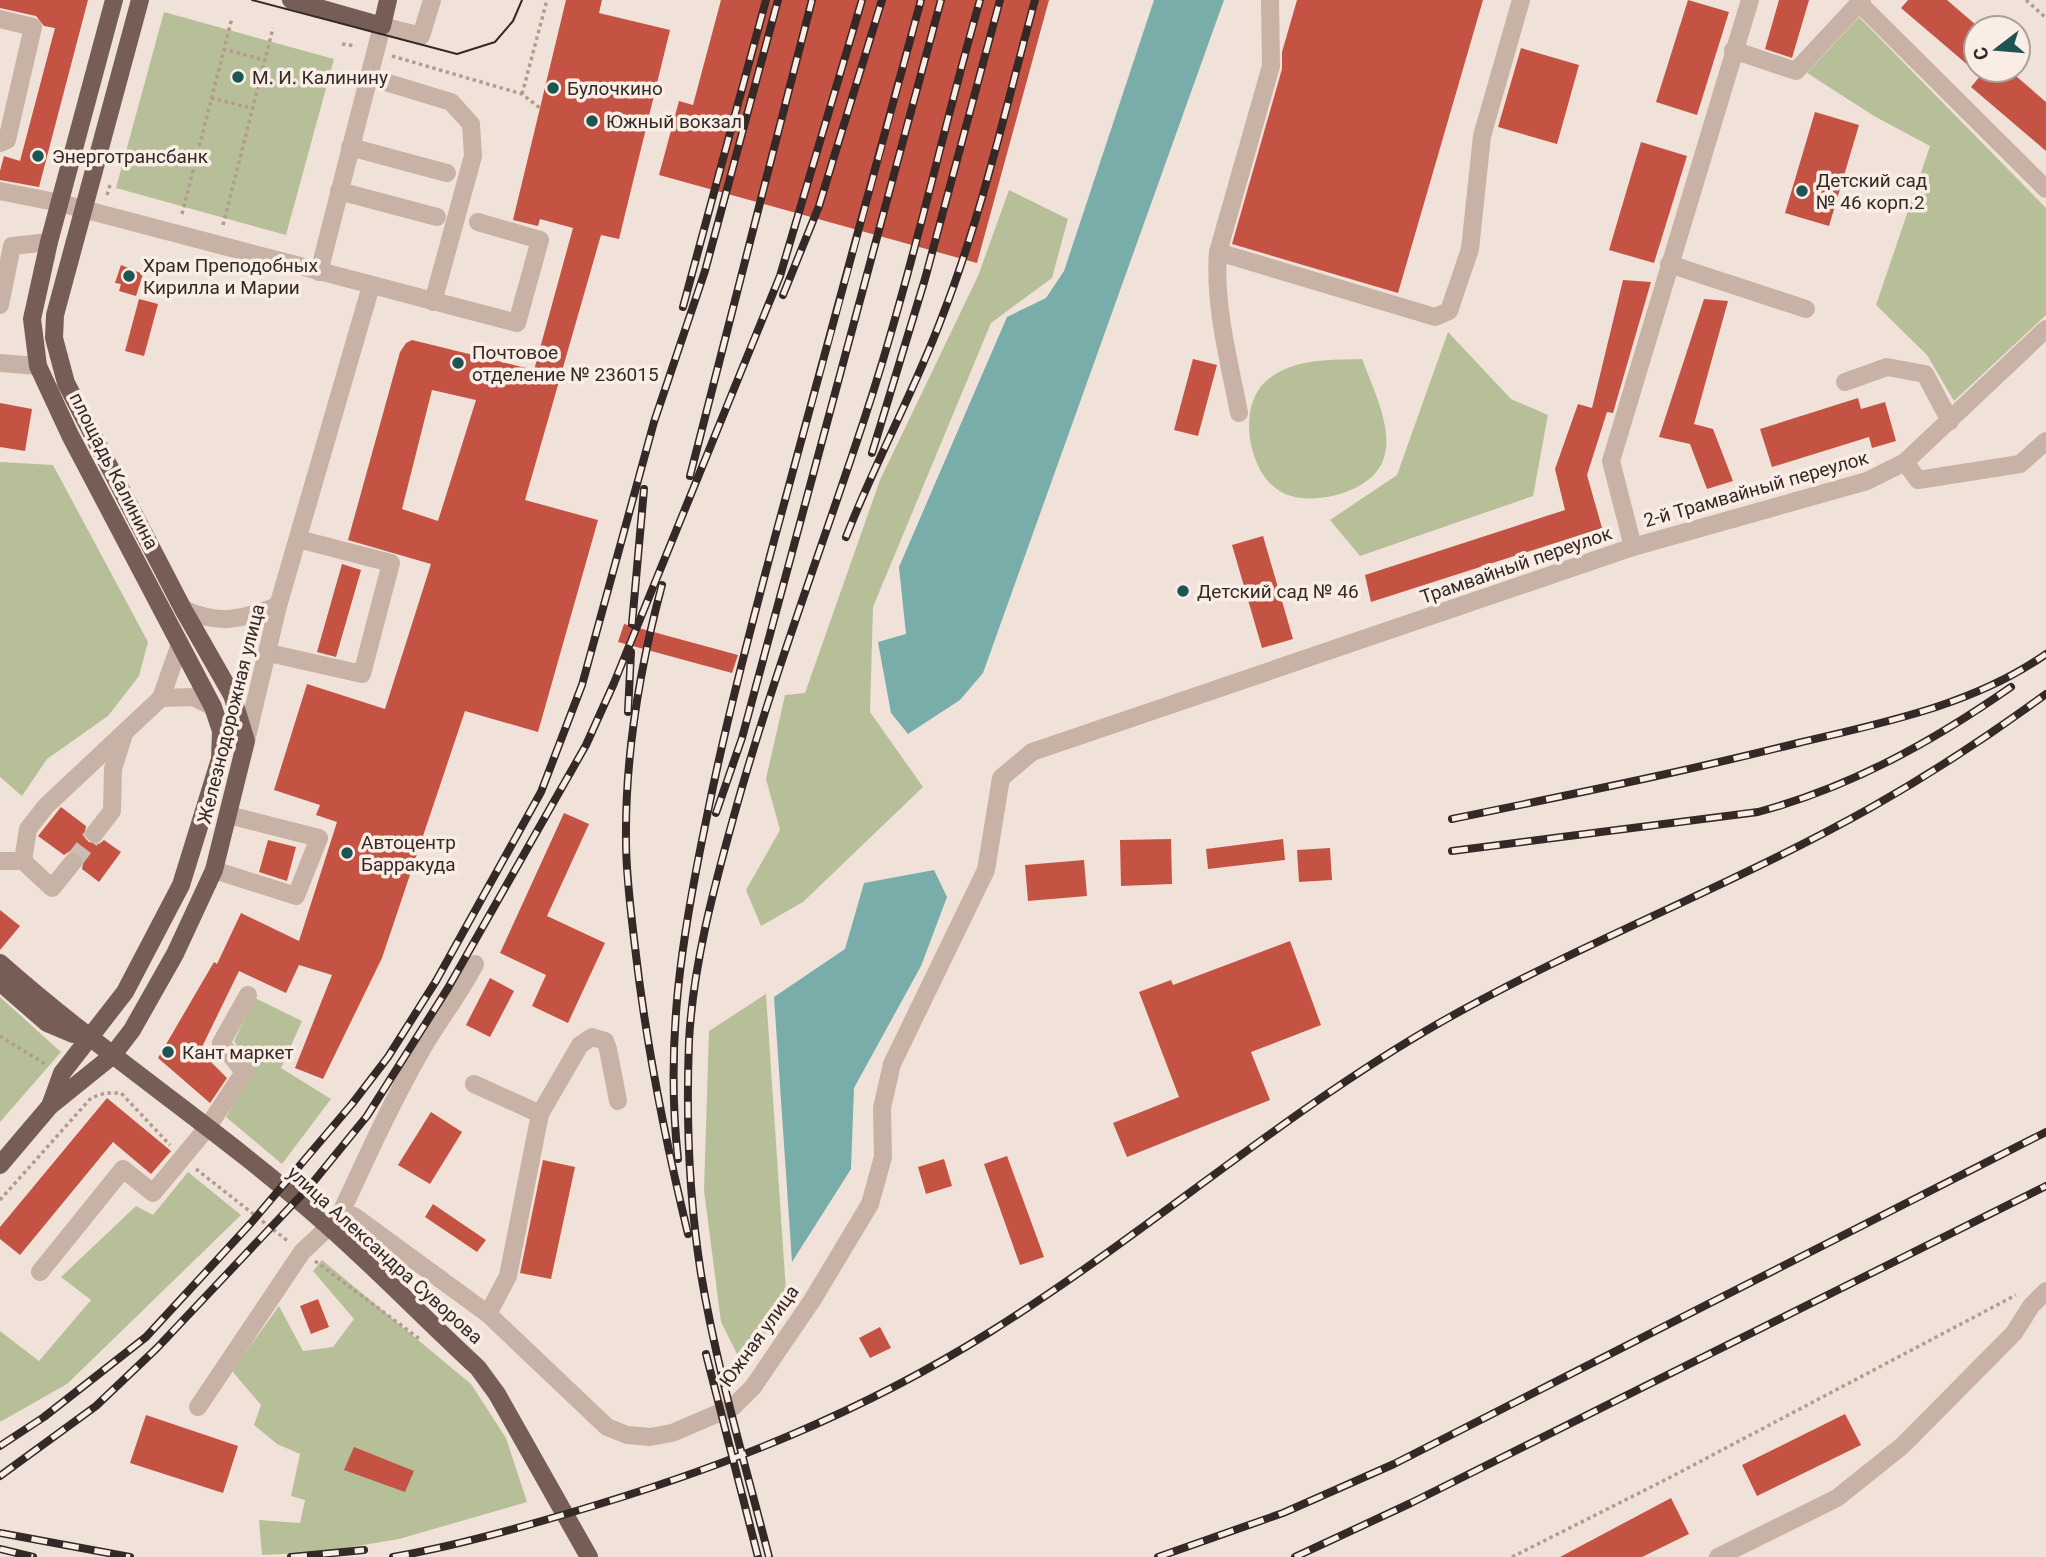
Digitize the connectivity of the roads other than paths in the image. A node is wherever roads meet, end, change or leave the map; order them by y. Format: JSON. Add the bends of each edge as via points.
{"nodes":[{"id":1,"x":114,"y":0,"type":"edge"},
{"id":2,"x":141,"y":0,"type":"edge"},
{"id":3,"x":291,"y":0,"type":"edge"},
{"id":4,"x":388,"y":0,"type":"edge"},
{"id":5,"x":432,"y":0,"type":"edge"},
{"id":6,"x":1270,"y":0,"type":"edge"},
{"id":7,"x":1521,"y":0,"type":"edge"},
{"id":8,"x":1750,"y":0,"type":"edge"},
{"id":9,"x":1860,"y":1,"type":"edge"},
{"id":10,"x":0,"y":19,"type":"edge"},
{"id":11,"x":382,"y":26,"type":"junction"},
{"id":12,"x":1733,"y":50,"type":"junction"},
{"id":13,"x":369,"y":77,"type":"junction"},
{"id":14,"x":0,"y":143,"type":"edge"},
{"id":15,"x":350,"y":147,"type":"junction"},
{"id":16,"x":447,"y":173,"type":"dead end"},
{"id":17,"x":2046,"y":189,"type":"edge"},
{"id":18,"x":0,"y":191,"type":"edge"},
{"id":19,"x":339,"y":191,"type":"junction"},
{"id":20,"x":60,"y":203,"type":"junction"},
{"id":21,"x":83,"y":210,"type":"junction"},
{"id":22,"x":437,"y":217,"type":"dead end"},
{"id":23,"x":478,"y":222,"type":"dead end"},
{"id":24,"x":49,"y":242,"type":"junction"},
{"id":25,"x":1218,"y":252,"type":"junction"},
{"id":26,"x":1668,"y":264,"type":"junction"},
{"id":27,"x":319,"y":272,"type":"junction"},
{"id":28,"x":370,"y":286,"type":"junction"},
{"id":29,"x":433,"y":302,"type":"junction"},
{"id":30,"x":0,"y":305,"type":"edge"},
{"id":31,"x":1806,"y":309,"type":"dead end"},
{"id":32,"x":2046,"y":329,"type":"edge"},
{"id":33,"x":0,"y":363,"type":"edge"},
{"id":34,"x":38,"y":366,"type":"junction"},
{"id":35,"x":1845,"y":382,"type":"dead end"},
{"id":36,"x":1239,"y":413,"type":"dead end"},
{"id":37,"x":1950,"y":421,"type":"junction"},
{"id":38,"x":2046,"y":441,"type":"edge"},
{"id":39,"x":1905,"y":462,"type":"junction"},
{"id":40,"x":298,"y":539,"type":"junction"},
{"id":41,"x":1633,"y":547,"type":"junction"},
{"id":42,"x":278,"y":606,"type":"junction"},
{"id":43,"x":183,"y":609,"type":"junction"},
{"id":44,"x":180,"y":644,"type":"junction"},
{"id":45,"x":269,"y":653,"type":"junction"},
{"id":46,"x":161,"y":698,"type":"junction"},
{"id":47,"x":213,"y":708,"type":"junction"},
{"id":48,"x":123,"y":737,"type":"junction"},
{"id":49,"x":246,"y":741,"type":"junction"},
{"id":50,"x":222,"y":746,"type":"joint"},
{"id":51,"x":1032,"y":752,"type":"joint"},
{"id":52,"x":228,"y":815,"type":"junction"},
{"id":53,"x":95,"y":833,"type":"tunnel mouth"},
{"id":54,"x":0,"y":861,"type":"edge"},
{"id":55,"x":23,"y":861,"type":"junction"},
{"id":56,"x":73,"y":862,"type":"tunnel mouth"},
{"id":57,"x":214,"y":870,"type":"junction"},
{"id":58,"x":0,"y":963,"type":"edge"},
{"id":59,"x":475,"y":964,"type":"dead end"},
{"id":60,"x":0,"y":982,"type":"edge"},
{"id":61,"x":248,"y":996,"type":"dead end"},
{"id":62,"x":90,"y":1039,"type":"junction"},
{"id":63,"x":113,"y":1056,"type":"junction"},
{"id":64,"x":474,"y":1084,"type":"dead end"},
{"id":65,"x":618,"y":1101,"type":"dead end"},
{"id":66,"x":50,"y":1107,"type":"junction"},
{"id":67,"x":540,"y":1114,"type":"junction"},
{"id":68,"x":207,"y":1128,"type":"junction"},
{"id":69,"x":0,"y":1166,"type":"edge"},
{"id":70,"x":333,"y":1221,"type":"junction"},
{"id":71,"x":40,"y":1272,"type":"dead end"},
{"id":72,"x":2046,"y":1292,"type":"edge"},
{"id":73,"x":488,"y":1314,"type":"junction"},
{"id":74,"x":198,"y":1407,"type":"dead end"},
{"id":75,"x":589,"y":1557,"type":"edge"},
{"id":76,"x":1718,"y":1557,"type":"edge"}],
"edges":[{"from":1,"to":20,"type":"main road","name":"площадь Калинина"},
{"from":2,"to":21,"type":"main road","name":"площадь Калинина"},
{"from":3,"to":11,"type":"main road"},
{"from":4,"to":11,"type":"main road"},
{"from":5,"to":11,"type":"street","via":[[421,36]]},
{"from":6,"to":25,"type":"street","via":[[1271,66]]},
{"from":7,"to":25,"type":"street","via":[[1482,136],[1470,249],[1450,311],[1435,317]]},
{"from":8,"to":12,"type":"street","name":"Трамвайный переулок"},
{"from":9,"to":12,"type":"street","via":[[1796,71]]},
{"from":9,"to":17,"type":"street"},
{"from":10,"to":14,"type":"street","via":[[33,27],[7,140]]},
{"from":11,"to":13,"type":"street"},
{"from":12,"to":26,"type":"street","name":"Трамвайный переулок"},
{"from":13,"to":15,"type":"street"},
{"from":13,"to":29,"type":"street","via":[[451,102],[471,124],[473,156]]},
{"from":15,"to":16,"type":"street"},
{"from":15,"to":19,"type":"street"},
{"from":18,"to":20,"type":"street"},
{"from":19,"to":22,"type":"street"},
{"from":19,"to":27,"type":"street"},
{"from":20,"to":21,"type":"street"},
{"from":20,"to":24,"type":"main road","name":"площадь Калинина"},
{"from":21,"to":27,"type":"street"},
{"from":21,"to":43,"type":"main road","name":"площадь Калинина","via":[[55,316],[58,360]]},
{"from":23,"to":29,"type":"street","via":[[540,240],[517,323]]},
{"from":24,"to":30,"type":"street","via":[[12,246]]},
{"from":24,"to":34,"type":"main road","name":"площадь Калинина","via":[[32,319]]},
{"from":25,"to":36,"type":"street","via":[[1220,316]]},
{"from":26,"to":31,"type":"street"},
{"from":26,"to":41,"type":"street","name":"Трамвайный переулок","via":[[1611,461]]},
{"from":27,"to":28,"type":"street"},
{"from":28,"to":29,"type":"street"},
{"from":28,"to":40,"type":"street","name":"Железнодорожная улица"},
{"from":32,"to":37,"type":"street","name":"2-й Трамвайный переулок"},
{"from":33,"to":34,"type":"street"},
{"from":34,"to":44,"type":"main road","name":"площадь Калинина"},
{"from":35,"to":37,"type":"street","via":[[1887,367],[1925,374]]},
{"from":37,"to":39,"type":"street","name":"2-й Трамвайный переулок"},
{"from":38,"to":39,"type":"street","via":[[2020,464],[1918,480]]},
{"from":39,"to":41,"type":"street","name":"2-й Трамвайный переулок","via":[[1867,481]]},
{"from":40,"to":42,"type":"street","name":"Железнодорожная улица"},
{"from":40,"to":45,"type":"street","via":[[391,563],[362,674]]},
{"from":41,"to":51,"type":"street","name":"Трамвайный переулок"},
{"from":42,"to":43,"type":"street","via":[[234,620],[206,619]]},
{"from":42,"to":45,"type":"street","name":"Железнодорожная улица"},
{"from":43,"to":49,"type":"main road","name":"площадь Калинина","via":[[232,695]]},
{"from":44,"to":46,"type":"street"},
{"from":44,"to":47,"type":"main road","name":"площадь Калинина"},
{"from":45,"to":49,"type":"street","name":"Железнодорожная улица"},
{"from":46,"to":47,"type":"street","via":[[193,697]]},
{"from":46,"to":48,"type":"street"},
{"from":47,"to":50,"type":"main road","name":"площадь Калинина"},
{"from":48,"to":53,"type":"street","via":[[113,769],[112,811]]},
{"from":48,"to":55,"type":"street","via":[[46,806],[28,829]]},
{"from":49,"to":52,"type":"main road","name":"Железнодорожная улица"},
{"from":50,"to":62,"type":"main road","name":"Железнодорожная улица","via":[[181,885],[125,992]]},
{"from":51,"to":73,"type":"street","name":"Южная улица","via":[[1001,778],[986,870],[892,1064],[882,1108],[883,1157],[870,1205],[753,1387],[733,1407],[708,1420],[672,1433],[627,1435],[607,1427]]},
{"from":52,"to":57,"type":"main road","name":"Железнодорожная улица"},
{"from":52,"to":57,"type":"street","via":[[319,838],[296,896]]},
{"from":54,"to":55,"type":"street"},
{"from":55,"to":56,"type":"street","via":[[52,888]]},
{"from":57,"to":63,"type":"main road","name":"Железнодорожная улица","via":[[175,954]]},
{"from":58,"to":62,"type":"main road"},
{"from":59,"to":70,"type":"street","via":[[388,1108]]},
{"from":60,"to":62,"type":"main road","via":[[47,1023]]},
{"from":61,"to":68,"type":"street","via":[[221,1043],[244,1072]]},
{"from":62,"to":63,"type":"main road","name":"улица Александра Суворова"},
{"from":62,"to":66,"type":"main road","name":"Железнодорожная улица","via":[[62,1073]]},
{"from":63,"to":66,"type":"main road","name":"Железнодорожная улица"},
{"from":63,"to":68,"type":"main road","name":"улица Александра Суворова"},
{"from":64,"to":67,"type":"street"},
{"from":65,"to":67,"type":"street","via":[[605,1041],[592,1037],[580,1045]]},
{"from":66,"to":69,"type":"main road","name":"Железнодорожная улица"},
{"from":67,"to":73,"type":"street","via":[[508,1276]]},
{"from":68,"to":70,"type":"main road","name":"улица Александра Суворова"},
{"from":68,"to":71,"type":"street","via":[[153,1193],[123,1169]]},
{"from":70,"to":73,"type":"street","name":"Южная улица","via":[[354,1216],[370,1225]]},
{"from":70,"to":74,"type":"street","via":[[302,1252]]},
{"from":70,"to":75,"type":"main road","name":"улица Александра Суворова","via":[[478,1368]]},
{"from":72,"to":76,"type":"street","via":[[2014,1333],[1902,1446],[1837,1498]]}]}
